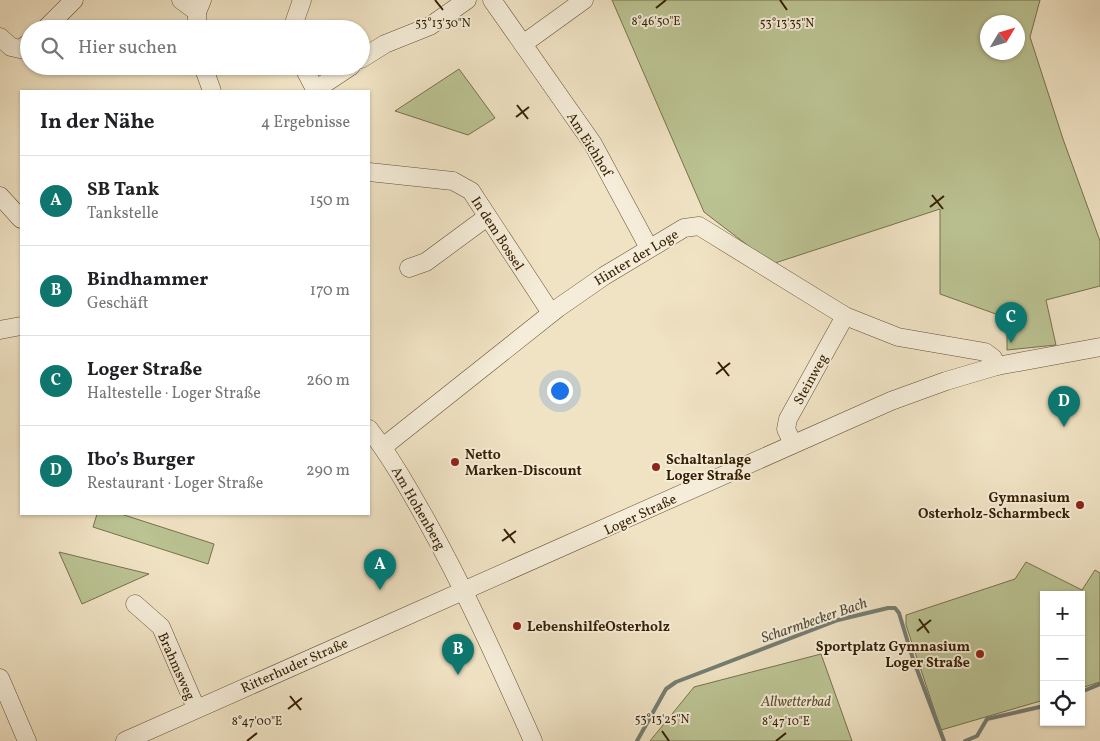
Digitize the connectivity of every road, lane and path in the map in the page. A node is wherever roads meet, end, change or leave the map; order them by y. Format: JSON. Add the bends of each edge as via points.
{"nodes":[{"id":1,"x":74,"y":0,"type":"edge"},
{"id":2,"x":181,"y":0,"type":"edge"},
{"id":3,"x":302,"y":0,"type":"edge"},
{"id":4,"x":467,"y":0,"type":"edge"},
{"id":5,"x":492,"y":0,"type":"edge"},
{"id":6,"x":584,"y":0,"type":"edge"},
{"id":7,"x":199,"y":14,"type":"edge"},
{"id":8,"x":54,"y":20,"type":"edge"},
{"id":9,"x":295,"y":20,"type":"edge"},
{"id":10,"x":0,"y":37,"type":"edge"},
{"id":11,"x":523,"y":44,"type":"junction"},
{"id":12,"x":20,"y":49,"type":"edge"},
{"id":13,"x":370,"y":53,"type":"edge"},
{"id":14,"x":206,"y":75,"type":"edge"},
{"id":15,"x":308,"y":75,"type":"edge"},
{"id":16,"x":338,"y":75,"type":"edge"},
{"id":17,"x":212,"y":90,"type":"edge"},
{"id":18,"x":315,"y":90,"type":"edge"},
{"id":19,"x":317,"y":90,"type":"edge"},
{"id":20,"x":370,"y":172,"type":"edge"},
{"id":21,"x":0,"y":196,"type":"edge"},
{"id":22,"x":487,"y":217,"type":"junction"},
{"id":23,"x":20,"y":218,"type":"edge"},
{"id":24,"x":649,"y":248,"type":"junction"},
{"id":25,"x":409,"y":268,"type":"dead end"},
{"id":26,"x":552,"y":313,"type":"junction"},
{"id":27,"x":845,"y":316,"type":"junction"},
{"id":28,"x":20,"y":326,"type":"edge"},
{"id":29,"x":0,"y":330,"type":"edge"},
{"id":30,"x":1100,"y":347,"type":"edge"},
{"id":31,"x":997,"y":366,"type":"junction"},
{"id":32,"x":370,"y":430,"type":"edge"},
{"id":33,"x":793,"y":444,"type":"junction"},
{"id":34,"x":383,"y":447,"type":"junction"},
{"id":35,"x":464,"y":591,"type":"junction"},
{"id":36,"x":135,"y":604,"type":"dead end"},
{"id":37,"x":0,"y":678,"type":"edge"},
{"id":38,"x":196,"y":708,"type":"junction"},
{"id":39,"x":27,"y":741,"type":"edge"},
{"id":40,"x":125,"y":741,"type":"edge"},
{"id":41,"x":534,"y":741,"type":"edge"}],
"edges":[{"from":1,"to":8,"type":"street"},
{"from":2,"to":7,"type":"street"},
{"from":3,"to":9,"type":"street"},
{"from":4,"to":13,"type":"street","via":[[430,26]]},
{"from":5,"to":11,"type":"street","name":"Am Eichhof"},
{"from":6,"to":11,"type":"street"},
{"from":10,"to":12,"type":"street","via":[[11,47]]},
{"from":11,"to":24,"type":"street","name":"Am Eichhof","via":[[594,144]]},
{"from":14,"to":17,"type":"street"},
{"from":15,"to":18,"type":"street"},
{"from":16,"to":19,"type":"street"},
{"from":20,"to":22,"type":"street","name":"In dem Bossel","via":[[454,182],[471,191]]},
{"from":21,"to":23,"type":"street"},
{"from":22,"to":25,"type":"street","via":[[426,262]]},
{"from":22,"to":26,"type":"street","name":"In dem Bossel"},
{"from":24,"to":26,"type":"street","name":"Hinter der Loge"},
{"from":24,"to":27,"type":"street","name":"Hinter der Loge","via":[[684,228],[699,226]]},
{"from":26,"to":34,"type":"street","name":"Hinter der Loge"},
{"from":27,"to":31,"type":"street","name":"Hinter der Loge","via":[[898,337],[986,352]]},
{"from":27,"to":33,"type":"street","name":"Steinweg","via":[[788,419],[786,429]]},
{"from":28,"to":29,"type":"street"},
{"from":30,"to":31,"type":"street","name":"Loger Straße"},
{"from":31,"to":33,"type":"street","name":"Loger Straße","via":[[891,401]]},
{"from":32,"to":34,"type":"street","name":"Am Hohenberg"},
{"from":33,"to":35,"type":"street","name":"Loger Straße"},
{"from":34,"to":35,"type":"street","name":"Am Hohenberg","via":[[434,532]]},
{"from":35,"to":38,"type":"street","name":"Ritterhuder Straße"},
{"from":35,"to":41,"type":"street","name":"Am Hohenberg"},
{"from":36,"to":38,"type":"street","name":"Brahmsweg","via":[[160,627]]},
{"from":37,"to":39,"type":"street"},
{"from":38,"to":40,"type":"street","name":"Ritterhuder Straße"}]}
